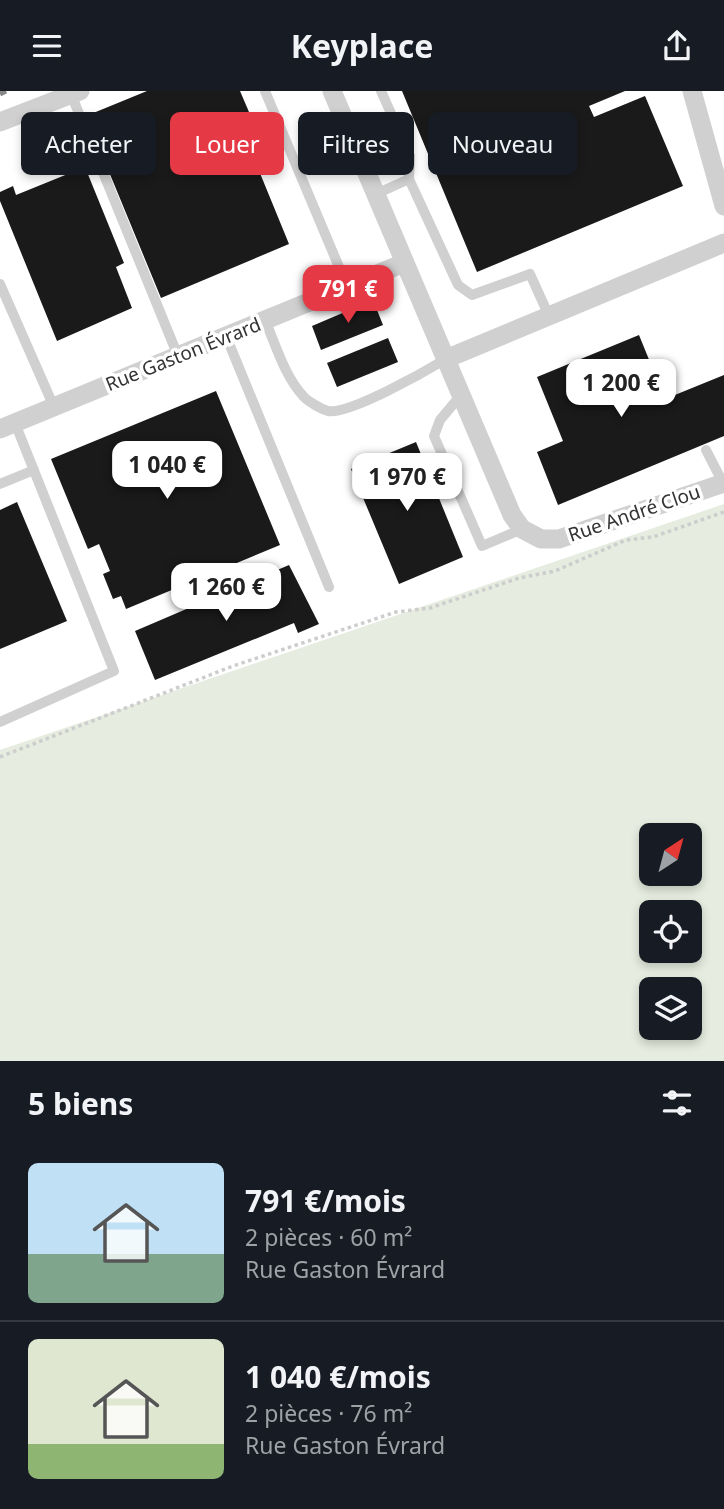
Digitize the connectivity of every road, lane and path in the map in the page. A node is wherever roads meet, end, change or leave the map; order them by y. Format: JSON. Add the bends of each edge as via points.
{"nodes":[{"id":1,"x":265,"y":91,"type":"edge"},
{"id":2,"x":332,"y":91,"type":"edge"},
{"id":3,"x":381,"y":91,"type":"edge"},
{"id":4,"x":692,"y":91,"type":"edge"},
{"id":5,"x":75,"y":93,"type":"edge"},
{"id":6,"x":81,"y":112,"type":"edge"},
{"id":7,"x":0,"y":122,"type":"edge"},
{"id":8,"x":104,"y":175,"type":"edge"},
{"id":9,"x":409,"y":179,"type":"junction"},
{"id":10,"x":376,"y":194,"type":"junction"},
{"id":11,"x":724,"y":206,"type":"edge"},
{"id":12,"x":724,"y":243,"type":"edge"},
{"id":13,"x":404,"y":263,"type":"junction"},
{"id":14,"x":0,"y":284,"type":"edge"},
{"id":15,"x":347,"y":286,"type":"junction"},
{"id":16,"x":549,"y":316,"type":"junction"},
{"id":17,"x":265,"y":320,"type":"junction"},
{"id":18,"x":226,"y":336,"type":"junction"},
{"id":19,"x":178,"y":356,"type":"junction"},
{"id":20,"x":448,"y":358,"type":"junction"},
{"id":21,"x":462,"y":393,"type":"junction"},
{"id":22,"x":54,"y":407,"type":"junction"},
{"id":23,"x":7,"y":426,"type":"edge"},
{"id":24,"x":706,"y":450,"type":"dead end"},
{"id":25,"x":34,"y":470,"type":"junction"},
{"id":26,"x":724,"y":483,"type":"edge"},
{"id":27,"x":0,"y":484,"type":"edge"},
{"id":28,"x":724,"y":512,"type":"edge"},
{"id":29,"x":522,"y":529,"type":"junction"},
{"id":30,"x":329,"y":587,"type":"dead end"},
{"id":31,"x":0,"y":722,"type":"edge"},
{"id":32,"x":0,"y":757,"type":"edge"}],
"edges":[{"from":1,"to":15,"type":"lane"},
{"from":2,"to":10,"type":"street"},
{"from":3,"to":9,"type":"lane","via":[[410,156]]},
{"from":4,"to":11,"type":"street"},
{"from":5,"to":6,"type":"lane"},
{"from":5,"to":7,"type":"street"},
{"from":8,"to":19,"type":"lane"},
{"from":9,"to":10,"type":"lane"},
{"from":9,"to":16,"type":"lane","via":[[458,285],[472,295],[530,274]]},
{"from":10,"to":13,"type":"street"},
{"from":12,"to":16,"type":"street"},
{"from":13,"to":15,"type":"street","name":"Rue Gaston Évrard"},
{"from":13,"to":20,"type":"street"},
{"from":14,"to":22,"type":"lane"},
{"from":15,"to":17,"type":"street","name":"Rue Gaston Évrard"},
{"from":16,"to":20,"type":"street"},
{"from":17,"to":18,"type":"street","name":"Rue Gaston Évrard"},
{"from":17,"to":20,"type":"lane","via":[[290,377],[306,400],[328,411],[414,378]]},
{"from":18,"to":19,"type":"street","name":"Rue Gaston Évrard"},
{"from":18,"to":30,"type":"lane"},
{"from":19,"to":22,"type":"street","name":"Rue Gaston Évrard"},
{"from":20,"to":21,"type":"street"},
{"from":21,"to":29,"type":"street","via":[[502,494]]},
{"from":21,"to":29,"type":"lane","via":[[440,420],[435,436],[482,545]]},
{"from":22,"to":23,"type":"street","name":"Rue Gaston Évrard"},
{"from":23,"to":25,"type":"lane"},
{"from":24,"to":26,"type":"lane"},
{"from":25,"to":27,"type":"lane"},
{"from":25,"to":31,"type":"lane","via":[[114,671]]},
{"from":26,"to":29,"type":"street","name":"Rue André Clou","via":[[559,539],[541,539]]},
{"from":28,"to":32,"type":"path","via":[[653,537],[626,540],[555,571],[519,578],[430,608],[396,612],[233,666]]}]}
